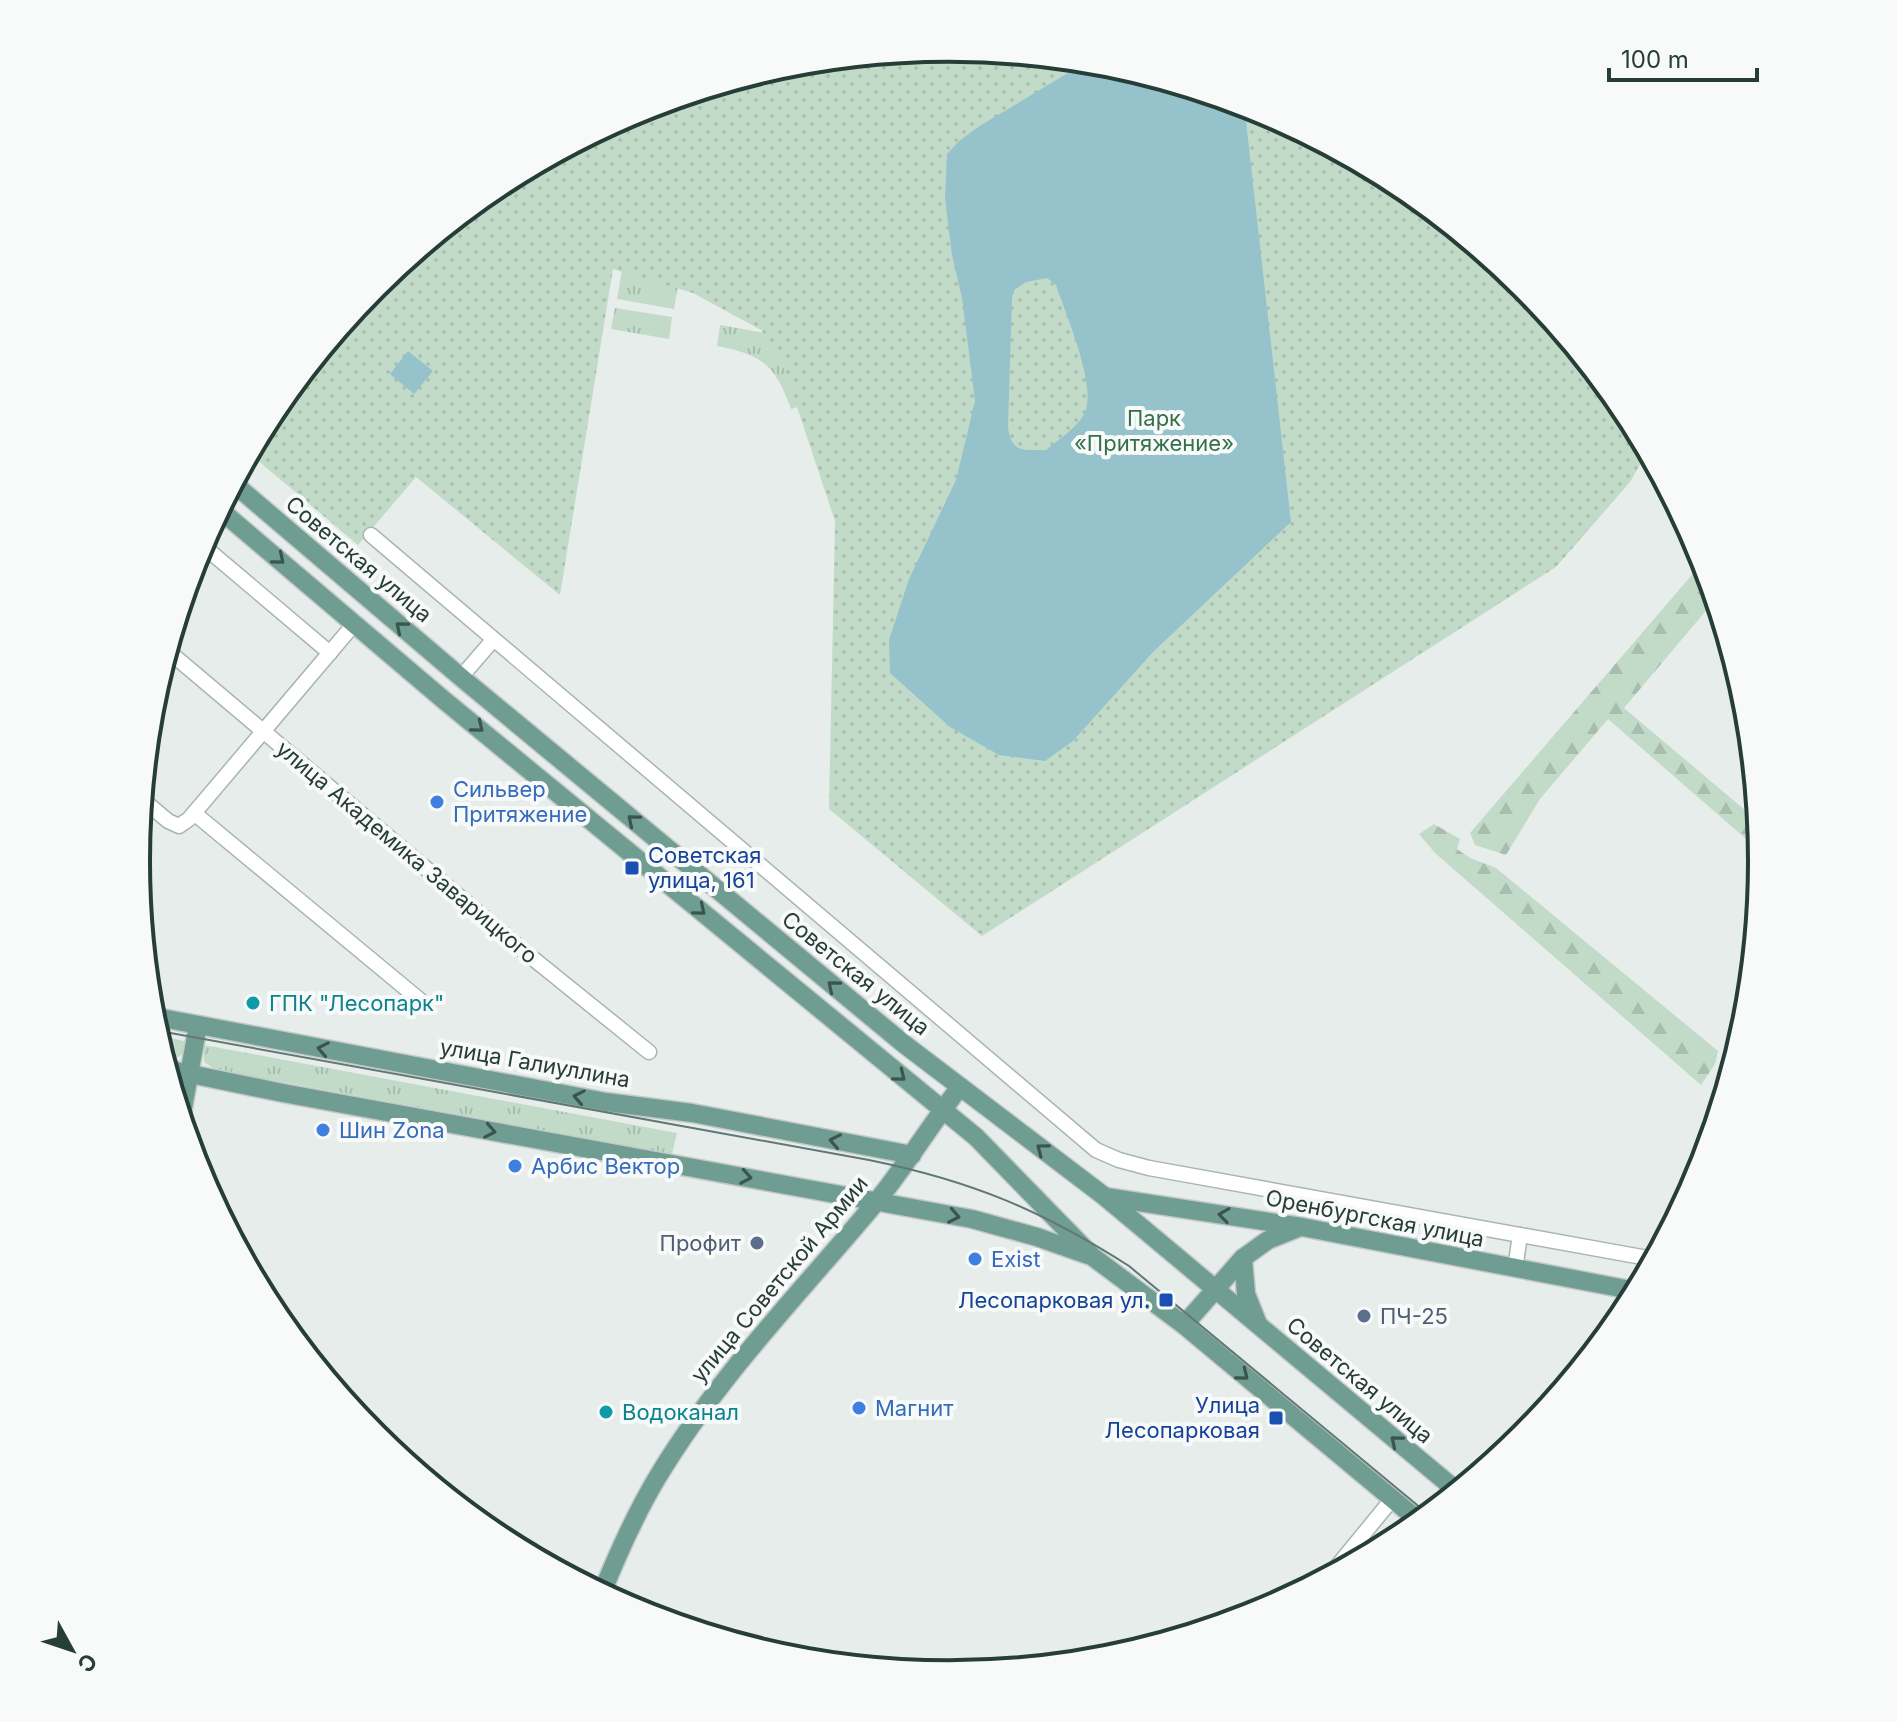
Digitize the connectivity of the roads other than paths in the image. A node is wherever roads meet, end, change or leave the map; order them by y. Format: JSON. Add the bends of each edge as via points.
{"nodes":[{"id":1,"x":241,"y":490,"type":"edge"},
{"id":2,"x":228,"y":517,"type":"edge"},
{"id":3,"x":371,"y":535,"type":"dead end"},
{"id":4,"x":211,"y":553,"type":"edge"},
{"id":5,"x":355,"y":623,"type":"junction"},
{"id":6,"x":493,"y":640,"type":"junction"},
{"id":7,"x":330,"y":653,"type":"junction"},
{"id":8,"x":176,"y":658,"type":"edge"},
{"id":9,"x":461,"y":677,"type":"junction"},
{"id":10,"x":443,"y":699,"type":"junction"},
{"id":11,"x":264,"y":730,"type":"junction"},
{"id":12,"x":151,"y":807,"type":"edge"},
{"id":13,"x":194,"y":813,"type":"junction"},
{"id":14,"x":421,"y":1001,"type":"dead end"},
{"id":15,"x":165,"y":1019,"type":"edge"},
{"id":16,"x":198,"y":1025,"type":"junction"},
{"id":17,"x":649,"y":1052,"type":"dead end"},
{"id":18,"x":178,"y":1071,"type":"edge"},
{"id":19,"x":189,"y":1073,"type":"junction"},
{"id":20,"x":960,"y":1087,"type":"junction"},
{"id":21,"x":185,"y":1095,"type":"edge"},
{"id":22,"x":942,"y":1111,"type":"junction"},
{"id":23,"x":912,"y":1155,"type":"junction"},
{"id":24,"x":1104,"y":1196,"type":"junction"},
{"id":25,"x":877,"y":1200,"type":"junction"},
{"id":26,"x":1302,"y":1227,"type":"junction"},
{"id":27,"x":1520,"y":1235,"type":"junction"},
{"id":28,"x":1093,"y":1257,"type":"junction"},
{"id":29,"x":1642,"y":1257,"type":"edge"},
{"id":30,"x":1243,"y":1258,"type":"junction"},
{"id":31,"x":1515,"y":1269,"type":"junction"},
{"id":32,"x":1623,"y":1289,"type":"edge"},
{"id":33,"x":1216,"y":1290,"type":"junction"},
{"id":34,"x":1184,"y":1325,"type":"junction"},
{"id":35,"x":1259,"y":1327,"type":"junction"},
{"id":36,"x":1448,"y":1484,"type":"edge"},
{"id":37,"x":1393,"y":1498,"type":"junction"},
{"id":38,"x":1410,"y":1513,"type":"edge"},
{"id":39,"x":1348,"y":1553,"type":"edge"},
{"id":40,"x":606,"y":1583,"type":"edge"}],
"edges":[{"from":9,"to":1,"type":"main road","name":"Советская улица","one_way":true},
{"from":2,"to":5,"type":"main road","one_way":true},
{"from":3,"to":6,"type":"street"},
{"from":4,"to":7,"type":"street"},
{"from":5,"to":7,"type":"street"},
{"from":5,"to":10,"type":"main road"},
{"from":6,"to":9,"type":"street"},
{"from":6,"to":27,"type":"street","via":[[1096,1150],[1149,1168]]},
{"from":7,"to":11,"type":"street"},
{"from":8,"to":11,"type":"street","name":"улица Академика Заварицкого"},
{"from":9,"to":10,"type":"main road"},
{"from":20,"to":9,"type":"main road","name":"Советская улица","one_way":true},
{"from":10,"to":22,"type":"main road","one_way":true},
{"from":11,"to":13,"type":"street"},
{"from":11,"to":17,"type":"street","name":"улица Академика Заварицкого"},
{"from":12,"to":13,"type":"street","via":[[179,826]]},
{"from":13,"to":14,"type":"street"},
{"from":15,"to":16,"type":"main road","name":"улица Галиуллина"},
{"from":16,"to":19,"type":"main road"},
{"from":23,"to":16,"type":"main road","name":"улица Галиуллина","one_way":true},
{"from":18,"to":19,"type":"main road"},
{"from":19,"to":21,"type":"main road"},
{"from":19,"to":25,"type":"main road","one_way":true},
{"from":20,"to":22,"type":"main road","name":"улица Советской Армии"},
{"from":24,"to":20,"type":"main road","name":"Советская улица","one_way":true},
{"from":22,"to":23,"type":"main road","name":"улица Советской Армии"},
{"from":22,"to":28,"type":"main road","via":[[976,1137]]},
{"from":23,"to":25,"type":"main road","name":"улица Советской Армии"},
{"from":26,"to":24,"type":"main road","name":"Оренбургская улица","one_way":true},
{"from":24,"to":33,"type":"main road","name":"Советская улица"},
{"from":25,"to":28,"type":"main road","one_way":true,"via":[[972,1219]]},
{"from":25,"to":40,"type":"main road","name":"улица Советской Армии","via":[[702,1410],[657,1477]]},
{"from":26,"to":30,"type":"main road","via":[[1268,1240]]},
{"from":26,"to":31,"type":"main road","name":"Оренбургская улица"},
{"from":27,"to":29,"type":"street"},
{"from":27,"to":31,"type":"street"},
{"from":28,"to":34,"type":"main road"},
{"from":30,"to":33,"type":"main road"},
{"from":30,"to":35,"type":"main road","via":[[1246,1294]]},
{"from":31,"to":32,"type":"main road","name":"Оренбургская улица"},
{"from":33,"to":34,"type":"main road"},
{"from":33,"to":35,"type":"main road","name":"Советская улица"},
{"from":34,"to":37,"type":"main road","one_way":true},
{"from":36,"to":35,"type":"main road","name":"Советская улица","one_way":true},
{"from":37,"to":38,"type":"main road"},
{"from":37,"to":39,"type":"street"}]}
